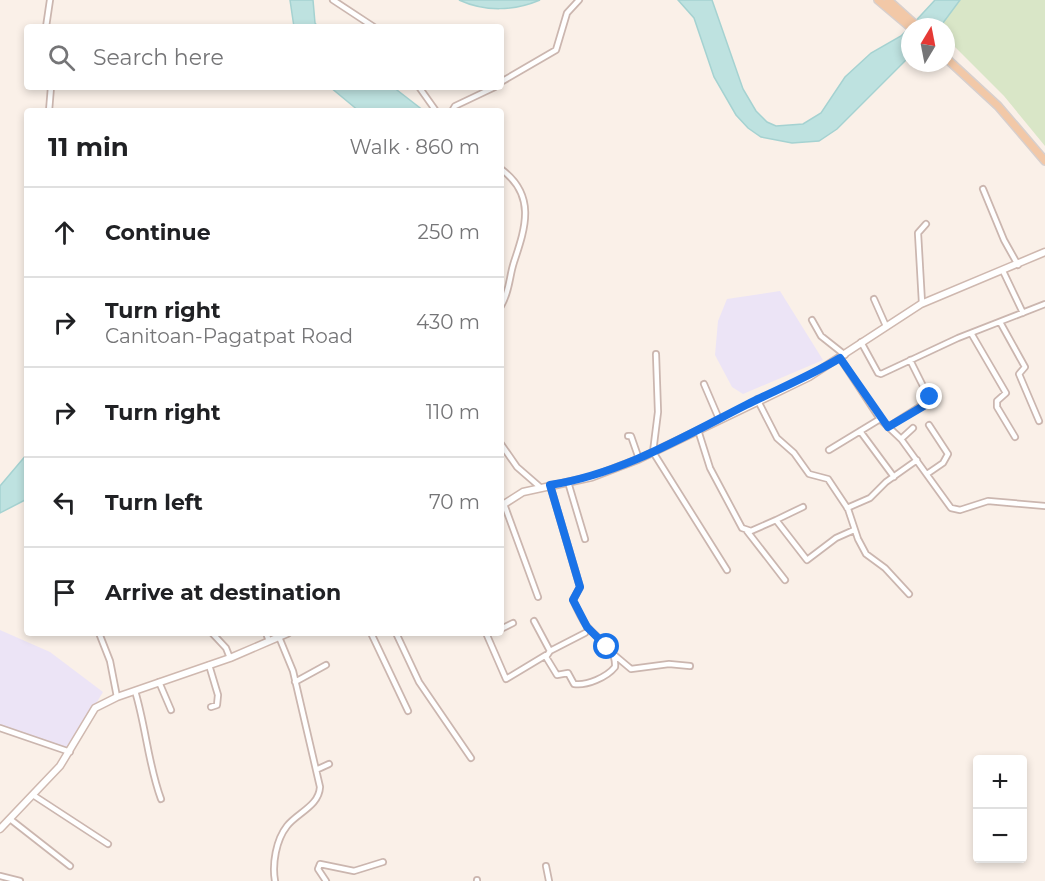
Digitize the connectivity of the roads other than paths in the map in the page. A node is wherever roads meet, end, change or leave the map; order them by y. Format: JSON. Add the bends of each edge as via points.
{"nodes":[{"id":1,"x":50,"y":0,"type":"edge"},
{"id":2,"x":333,"y":0,"type":"edge"},
{"id":3,"x":579,"y":0,"type":"edge"},
{"id":4,"x":878,"y":0,"type":"edge"},
{"id":5,"x":888,"y":0,"type":"edge"},
{"id":6,"x":901,"y":18,"type":"edge"},
{"id":7,"x":904,"y":18,"type":"edge"},
{"id":8,"x":46,"y":24,"type":"edge"},
{"id":9,"x":369,"y":24,"type":"edge"},
{"id":10,"x":955,"y":66,"type":"edge"},
{"id":11,"x":504,"y":80,"type":"edge"},
{"id":12,"x":51,"y":90,"type":"edge"},
{"id":13,"x":421,"y":90,"type":"edge"},
{"id":14,"x":489,"y":90,"type":"edge"},
{"id":15,"x":49,"y":108,"type":"edge"},
{"id":16,"x":434,"y":108,"type":"edge"},
{"id":17,"x":454,"y":108,"type":"edge"},
{"id":18,"x":1045,"y":161,"type":"edge"},
{"id":19,"x":504,"y":172,"type":"edge"},
{"id":20,"x":984,"y":189,"type":"dead end"},
{"id":21,"x":926,"y":224,"type":"dead end"},
{"id":22,"x":1045,"y":252,"type":"edge"},
{"id":23,"x":1018,"y":265,"type":"junction"},
{"id":24,"x":1003,"y":271,"type":"junction"},
{"id":25,"x":874,"y":299,"type":"dead end"},
{"id":26,"x":504,"y":300,"type":"edge"},
{"id":27,"x":922,"y":303,"type":"junction"},
{"id":28,"x":1045,"y":304,"type":"edge"},
{"id":29,"x":1023,"y":312,"type":"junction"},
{"id":30,"x":812,"y":320,"type":"dead end"},
{"id":31,"x":1000,"y":322,"type":"junction"},
{"id":32,"x":886,"y":326,"type":"junction"},
{"id":33,"x":971,"y":333,"type":"junction"},
{"id":34,"x":861,"y":342,"type":"junction"},
{"id":35,"x":656,"y":354,"type":"dead end"},
{"id":36,"x":842,"y":356,"type":"junction"},
{"id":37,"x":910,"y":360,"type":"junction"},
{"id":38,"x":704,"y":384,"type":"dead end"},
{"id":39,"x":758,"y":399,"type":"junction"},
{"id":40,"x":719,"y":419,"type":"junction"},
{"id":41,"x":880,"y":419,"type":"junction"},
{"id":42,"x":1039,"y":421,"type":"dead end"},
{"id":43,"x":929,"y":425,"type":"dead end"},
{"id":44,"x":888,"y":427,"type":"junction"},
{"id":45,"x":913,"y":428,"type":"dead end"},
{"id":46,"x":698,"y":430,"type":"junction"},
{"id":47,"x":860,"y":431,"type":"junction"},
{"id":48,"x":627,"y":436,"type":"dead end"},
{"id":49,"x":1015,"y":437,"type":"dead end"},
{"id":50,"x":900,"y":439,"type":"junction"},
{"id":51,"x":504,"y":449,"type":"edge"},
{"id":52,"x":829,"y":450,"type":"dead end"},
{"id":53,"x":653,"y":452,"type":"junction"},
{"id":54,"x":639,"y":459,"type":"junction"},
{"id":55,"x":917,"y":460,"type":"junction"},
{"id":56,"x":927,"y":474,"type":"junction"},
{"id":57,"x":894,"y":477,"type":"junction"},
{"id":58,"x":567,"y":482,"type":"junction"},
{"id":59,"x":550,"y":485,"type":"junction"},
{"id":60,"x":540,"y":487,"type":"junction"},
{"id":61,"x":504,"y":504,"type":"edge"},
{"id":62,"x":1045,"y":506,"type":"edge"},
{"id":63,"x":803,"y":507,"type":"dead end"},
{"id":64,"x":504,"y":508,"type":"edge"},
{"id":65,"x":847,"y":508,"type":"junction"},
{"id":66,"x":776,"y":520,"type":"junction"},
{"id":67,"x":854,"y":530,"type":"junction"},
{"id":68,"x":747,"y":531,"type":"junction"},
{"id":69,"x":585,"y":539,"type":"dead end"},
{"id":70,"x":727,"y":570,"type":"dead end"},
{"id":71,"x":785,"y":580,"type":"dead end"},
{"id":72,"x":909,"y":594,"type":"dead end"},
{"id":73,"x":538,"y":597,"type":"dead end"},
{"id":74,"x":534,"y":621,"type":"dead end"},
{"id":75,"x":513,"y":622,"type":"dead end"},
{"id":76,"x":504,"y":627,"type":"edge"},
{"id":77,"x":585,"y":633,"type":"dead end"},
{"id":78,"x":100,"y":636,"type":"edge"},
{"id":79,"x":215,"y":636,"type":"edge"},
{"id":80,"x":267,"y":636,"type":"edge"},
{"id":81,"x":283,"y":636,"type":"edge"},
{"id":82,"x":372,"y":636,"type":"edge"},
{"id":83,"x":397,"y":636,"type":"edge"},
{"id":84,"x":489,"y":636,"type":"edge"},
{"id":85,"x":279,"y":638,"type":"junction"},
{"id":86,"x":269,"y":641,"type":"junction"},
{"id":87,"x":610,"y":652,"type":"junction"},
{"id":88,"x":548,"y":653,"type":"junction"},
{"id":89,"x":230,"y":658,"type":"junction"},
{"id":90,"x":209,"y":665,"type":"junction"},
{"id":91,"x":326,"y":665,"type":"dead end"},
{"id":92,"x":690,"y":666,"type":"dead end"},
{"id":93,"x":159,"y":682,"type":"junction"},
{"id":94,"x":295,"y":682,"type":"junction"},
{"id":95,"x":135,"y":691,"type":"junction"},
{"id":96,"x":117,"y":697,"type":"junction"},
{"id":97,"x":211,"y":707,"type":"dead end"},
{"id":98,"x":171,"y":710,"type":"dead end"},
{"id":99,"x":408,"y":711,"type":"dead end"},
{"id":100,"x":0,"y":728,"type":"edge"},
{"id":101,"x":70,"y":752,"type":"junction"},
{"id":102,"x":471,"y":758,"type":"dead end"},
{"id":103,"x":329,"y":764,"type":"dead end"},
{"id":104,"x":318,"y":769,"type":"junction"},
{"id":105,"x":33,"y":795,"type":"junction"},
{"id":106,"x":161,"y":799,"type":"dead end"},
{"id":107,"x":9,"y":819,"type":"junction"},
{"id":108,"x":0,"y":829,"type":"edge"},
{"id":109,"x":108,"y":844,"type":"dead end"},
{"id":110,"x":383,"y":862,"type":"dead end"},
{"id":111,"x":70,"y":866,"type":"dead end"},
{"id":112,"x":546,"y":866,"type":"dead end"},
{"id":113,"x":0,"y":876,"type":"edge"},
{"id":114,"x":20,"y":881,"type":"edge"},
{"id":115,"x":275,"y":881,"type":"edge"},
{"id":116,"x":326,"y":881,"type":"edge"},
{"id":117,"x":549,"y":881,"type":"edge"}],
"edges":[{"from":1,"to":8,"type":"street"},
{"from":2,"to":9,"type":"street"},
{"from":3,"to":11,"type":"street","via":[[567,13],[556,50]]},
{"from":4,"to":6,"type":"main road"},
{"from":5,"to":7,"type":"main road"},
{"from":10,"to":18,"type":"main road","via":[[998,106]]},
{"from":12,"to":15,"type":"street"},
{"from":13,"to":16,"type":"street"},
{"from":14,"to":17,"type":"street"},
{"from":19,"to":26,"type":"street","via":[[520,188],[524,209],[522,242]]},
{"from":20,"to":23,"type":"street"},
{"from":21,"to":27,"type":"street","via":[[918,233]]},
{"from":22,"to":23,"type":"street"},
{"from":23,"to":24,"type":"street"},
{"from":24,"to":27,"type":"street"},
{"from":24,"to":29,"type":"street"},
{"from":25,"to":32,"type":"street"},
{"from":27,"to":32,"type":"street"},
{"from":28,"to":29,"type":"street"},
{"from":29,"to":31,"type":"street"},
{"from":30,"to":36,"type":"street","via":[[821,336]]},
{"from":31,"to":33,"type":"street"},
{"from":31,"to":42,"type":"street","via":[[1025,367],[1018,374]]},
{"from":32,"to":34,"type":"street"},
{"from":33,"to":37,"type":"street"},
{"from":33,"to":49,"type":"street","via":[[1006,393],[997,401],[998,407]]},
{"from":34,"to":36,"type":"street"},
{"from":34,"to":37,"type":"street","via":[[878,373]]},
{"from":35,"to":53,"type":"street","via":[[658,412]]},
{"from":36,"to":39,"type":"street","via":[[809,377]]},
{"from":36,"to":41,"type":"street"},
{"from":37,"to":44,"type":"street","via":[[930,400]]},
{"from":38,"to":40,"type":"street"},
{"from":39,"to":40,"type":"street"},
{"from":39,"to":65,"type":"street","via":[[777,438],[794,453],[810,476],[828,479]]},
{"from":40,"to":46,"type":"street"},
{"from":41,"to":44,"type":"street"},
{"from":41,"to":47,"type":"street"},
{"from":43,"to":56,"type":"street","via":[[948,454],[943,463]]},
{"from":44,"to":50,"type":"street"},
{"from":45,"to":50,"type":"street"},
{"from":46,"to":53,"type":"street"},
{"from":46,"to":68,"type":"street","via":[[710,468],[738,524]]},
{"from":47,"to":52,"type":"street"},
{"from":47,"to":57,"type":"street"},
{"from":48,"to":54,"type":"street","via":[[631,436]]},
{"from":50,"to":55,"type":"street"},
{"from":51,"to":60,"type":"street","via":[[512,462]]},
{"from":53,"to":54,"type":"street"},
{"from":53,"to":70,"type":"street"},
{"from":54,"to":58,"type":"street"},
{"from":55,"to":56,"type":"street"},
{"from":55,"to":57,"type":"street"},
{"from":56,"to":62,"type":"street","via":[[953,509],[988,501]]},
{"from":57,"to":65,"type":"street","via":[[870,498]]},
{"from":58,"to":59,"type":"street"},
{"from":58,"to":69,"type":"street"},
{"from":59,"to":60,"type":"street"},
{"from":59,"to":87,"type":"street","via":[[580,587],[573,600],[587,627],[604,641]]},
{"from":60,"to":61,"type":"street"},
{"from":63,"to":66,"type":"street"},
{"from":64,"to":73,"type":"street"},
{"from":65,"to":67,"type":"street"},
{"from":66,"to":67,"type":"street","via":[[807,560]]},
{"from":66,"to":68,"type":"street"},
{"from":67,"to":72,"type":"street","via":[[866,554]]},
{"from":68,"to":71,"type":"street"},
{"from":74,"to":88,"type":"street"},
{"from":75,"to":76,"type":"street"},
{"from":77,"to":88,"type":"street"},
{"from":78,"to":96,"type":"street"},
{"from":79,"to":89,"type":"street"},
{"from":80,"to":86,"type":"street"},
{"from":81,"to":85,"type":"street"},
{"from":82,"to":99,"type":"street"},
{"from":83,"to":102,"type":"street","via":[[418,682]]},
{"from":84,"to":88,"type":"street","via":[[506,679]]},
{"from":85,"to":86,"type":"street"},
{"from":85,"to":94,"type":"street"},
{"from":86,"to":89,"type":"street"},
{"from":87,"to":88,"type":"street","via":[[615,663],[612,670],[582,685],[574,684],[568,673],[556,675]]},
{"from":87,"to":92,"type":"street","via":[[631,669],[669,664]]},
{"from":89,"to":90,"type":"street"},
{"from":90,"to":93,"type":"street"},
{"from":90,"to":97,"type":"street","via":[[218,695],[217,705]]},
{"from":91,"to":94,"type":"street"},
{"from":93,"to":95,"type":"street"},
{"from":93,"to":98,"type":"street"},
{"from":94,"to":104,"type":"street"},
{"from":95,"to":96,"type":"street"},
{"from":95,"to":106,"type":"street"},
{"from":96,"to":101,"type":"street","via":[[95,708]]},
{"from":100,"to":101,"type":"street"},
{"from":101,"to":105,"type":"street"},
{"from":103,"to":104,"type":"street"},
{"from":104,"to":115,"type":"street","via":[[320,792],[288,824],[280,838]]},
{"from":105,"to":107,"type":"street"},
{"from":105,"to":109,"type":"street"},
{"from":107,"to":108,"type":"street"},
{"from":107,"to":111,"type":"street"},
{"from":110,"to":116,"type":"street","via":[[354,872],[320,864],[318,869]]},
{"from":112,"to":117,"type":"street"},
{"from":113,"to":114,"type":"street"}]}
